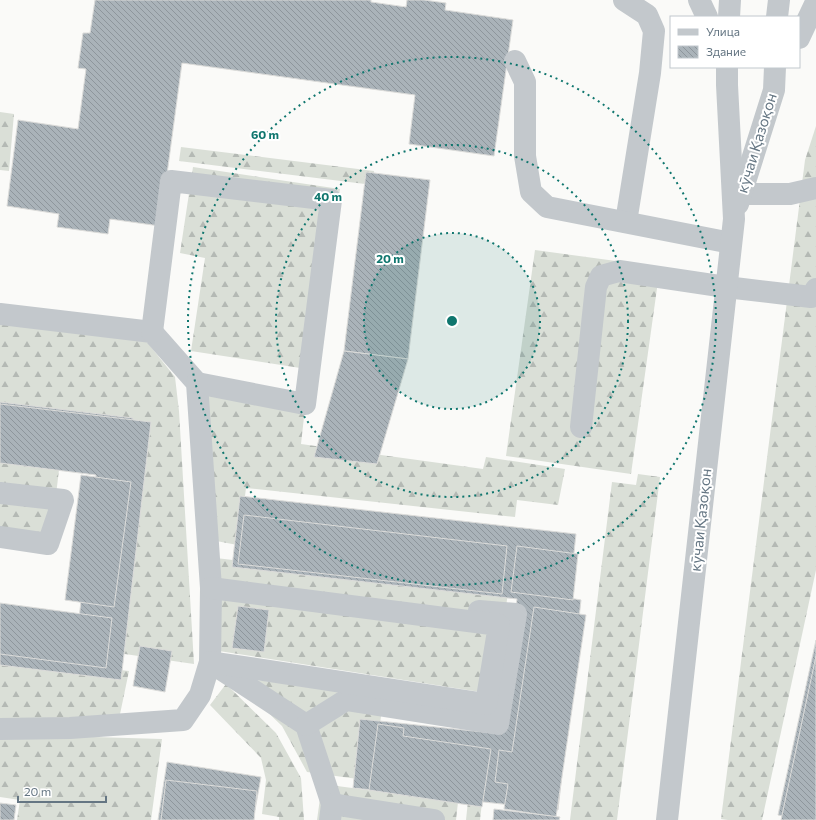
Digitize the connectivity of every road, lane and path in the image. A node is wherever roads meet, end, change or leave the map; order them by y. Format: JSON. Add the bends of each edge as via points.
{"nodes":[{"id":1,"x":624,"y":0,"type":"edge"},
{"id":2,"x":699,"y":0,"type":"edge"},
{"id":3,"x":730,"y":0,"type":"edge"},
{"id":4,"x":779,"y":0,"type":"edge"},
{"id":5,"x":816,"y":2,"type":"edge"},
{"id":6,"x":707,"y":16,"type":"edge"},
{"id":7,"x":729,"y":16,"type":"edge"},
{"id":8,"x":777,"y":16,"type":"edge"},
{"id":9,"x":800,"y":36,"type":"edge"},
{"id":10,"x":514,"y":61,"type":"dead end"},
{"id":11,"x":775,"y":68,"type":"edge"},
{"id":12,"x":785,"y":68,"type":"edge"},
{"id":13,"x":725,"y":73,"type":"edge"},
{"id":14,"x":774,"y":90,"type":"junction"},
{"id":15,"x":816,"y":188,"type":"edge"},
{"id":16,"x":741,"y":194,"type":"junction"},
{"id":17,"x":734,"y":219,"type":"junction"},
{"id":18,"x":626,"y":222,"type":"junction"},
{"id":19,"x":731,"y":243,"type":"junction"},
{"id":20,"x":726,"y":287,"type":"junction"},
{"id":21,"x":816,"y":289,"type":"edge"},
{"id":22,"x":0,"y":314,"type":"edge"},
{"id":23,"x":152,"y":332,"type":"junction"},
{"id":24,"x":197,"y":382,"type":"junction"},
{"id":25,"x":581,"y":427,"type":"dead end"},
{"id":26,"x":0,"y":493,"type":"edge"},
{"id":27,"x":0,"y":537,"type":"edge"},
{"id":28,"x":211,"y":588,"type":"junction"},
{"id":29,"x":210,"y":662,"type":"junction"},
{"id":30,"x":306,"y":725,"type":"junction"},
{"id":31,"x":0,"y":728,"type":"edge"},
{"id":32,"x":331,"y":812,"type":"edge"},
{"id":33,"x":434,"y":820,"type":"edge"},
{"id":34,"x":667,"y":820,"type":"edge"}],
"edges":[{"from":1,"to":18,"type":"street","via":[[647,14],[654,31],[650,73]]},
{"from":2,"to":6,"type":"street"},
{"from":3,"to":7,"type":"street"},
{"from":4,"to":8,"type":"street"},
{"from":5,"to":9,"type":"street"},
{"from":10,"to":18,"type":"street","via":[[525,82],[525,156],[531,192],[547,207]]},
{"from":11,"to":14,"type":"street","name":"кӯчаи Қазоқон"},
{"from":12,"to":14,"type":"street"},
{"from":13,"to":17,"type":"street","name":"кӯчаи Қазоқон"},
{"from":14,"to":16,"type":"street","name":"кӯчаи Қазоқон"},
{"from":15,"to":16,"type":"street","via":[[790,194]]},
{"from":16,"to":17,"type":"street","name":"кӯчаи Қазоқон"},
{"from":17,"to":19,"type":"street","name":"кӯчаи Қазоқон"},
{"from":18,"to":19,"type":"street"},
{"from":19,"to":20,"type":"street","name":"кӯчаи Қазоқон"},
{"from":20,"to":21,"type":"street","via":[[811,297]]},
{"from":20,"to":25,"type":"street","via":[[619,271],[601,276],[596,287]]},
{"from":20,"to":34,"type":"street","name":"кӯчаи Қазоқон"},
{"from":22,"to":23,"type":"street"},
{"from":23,"to":24,"type":"street"},
{"from":23,"to":24,"type":"street","via":[[171,181],[331,200],[306,404]]},
{"from":24,"to":28,"type":"street"},
{"from":26,"to":27,"type":"street","via":[[63,500],[48,544]]},
{"from":28,"to":29,"type":"street"},
{"from":28,"to":29,"type":"street","via":[[499,625],[486,704]]},
{"from":28,"to":30,"type":"street","via":[[516,614],[498,724],[346,700]]},
{"from":29,"to":30,"type":"street"},
{"from":29,"to":31,"type":"street","via":[[200,695],[183,720],[70,728]]},
{"from":30,"to":32,"type":"street"},
{"from":32,"to":33,"type":"street"}]}
